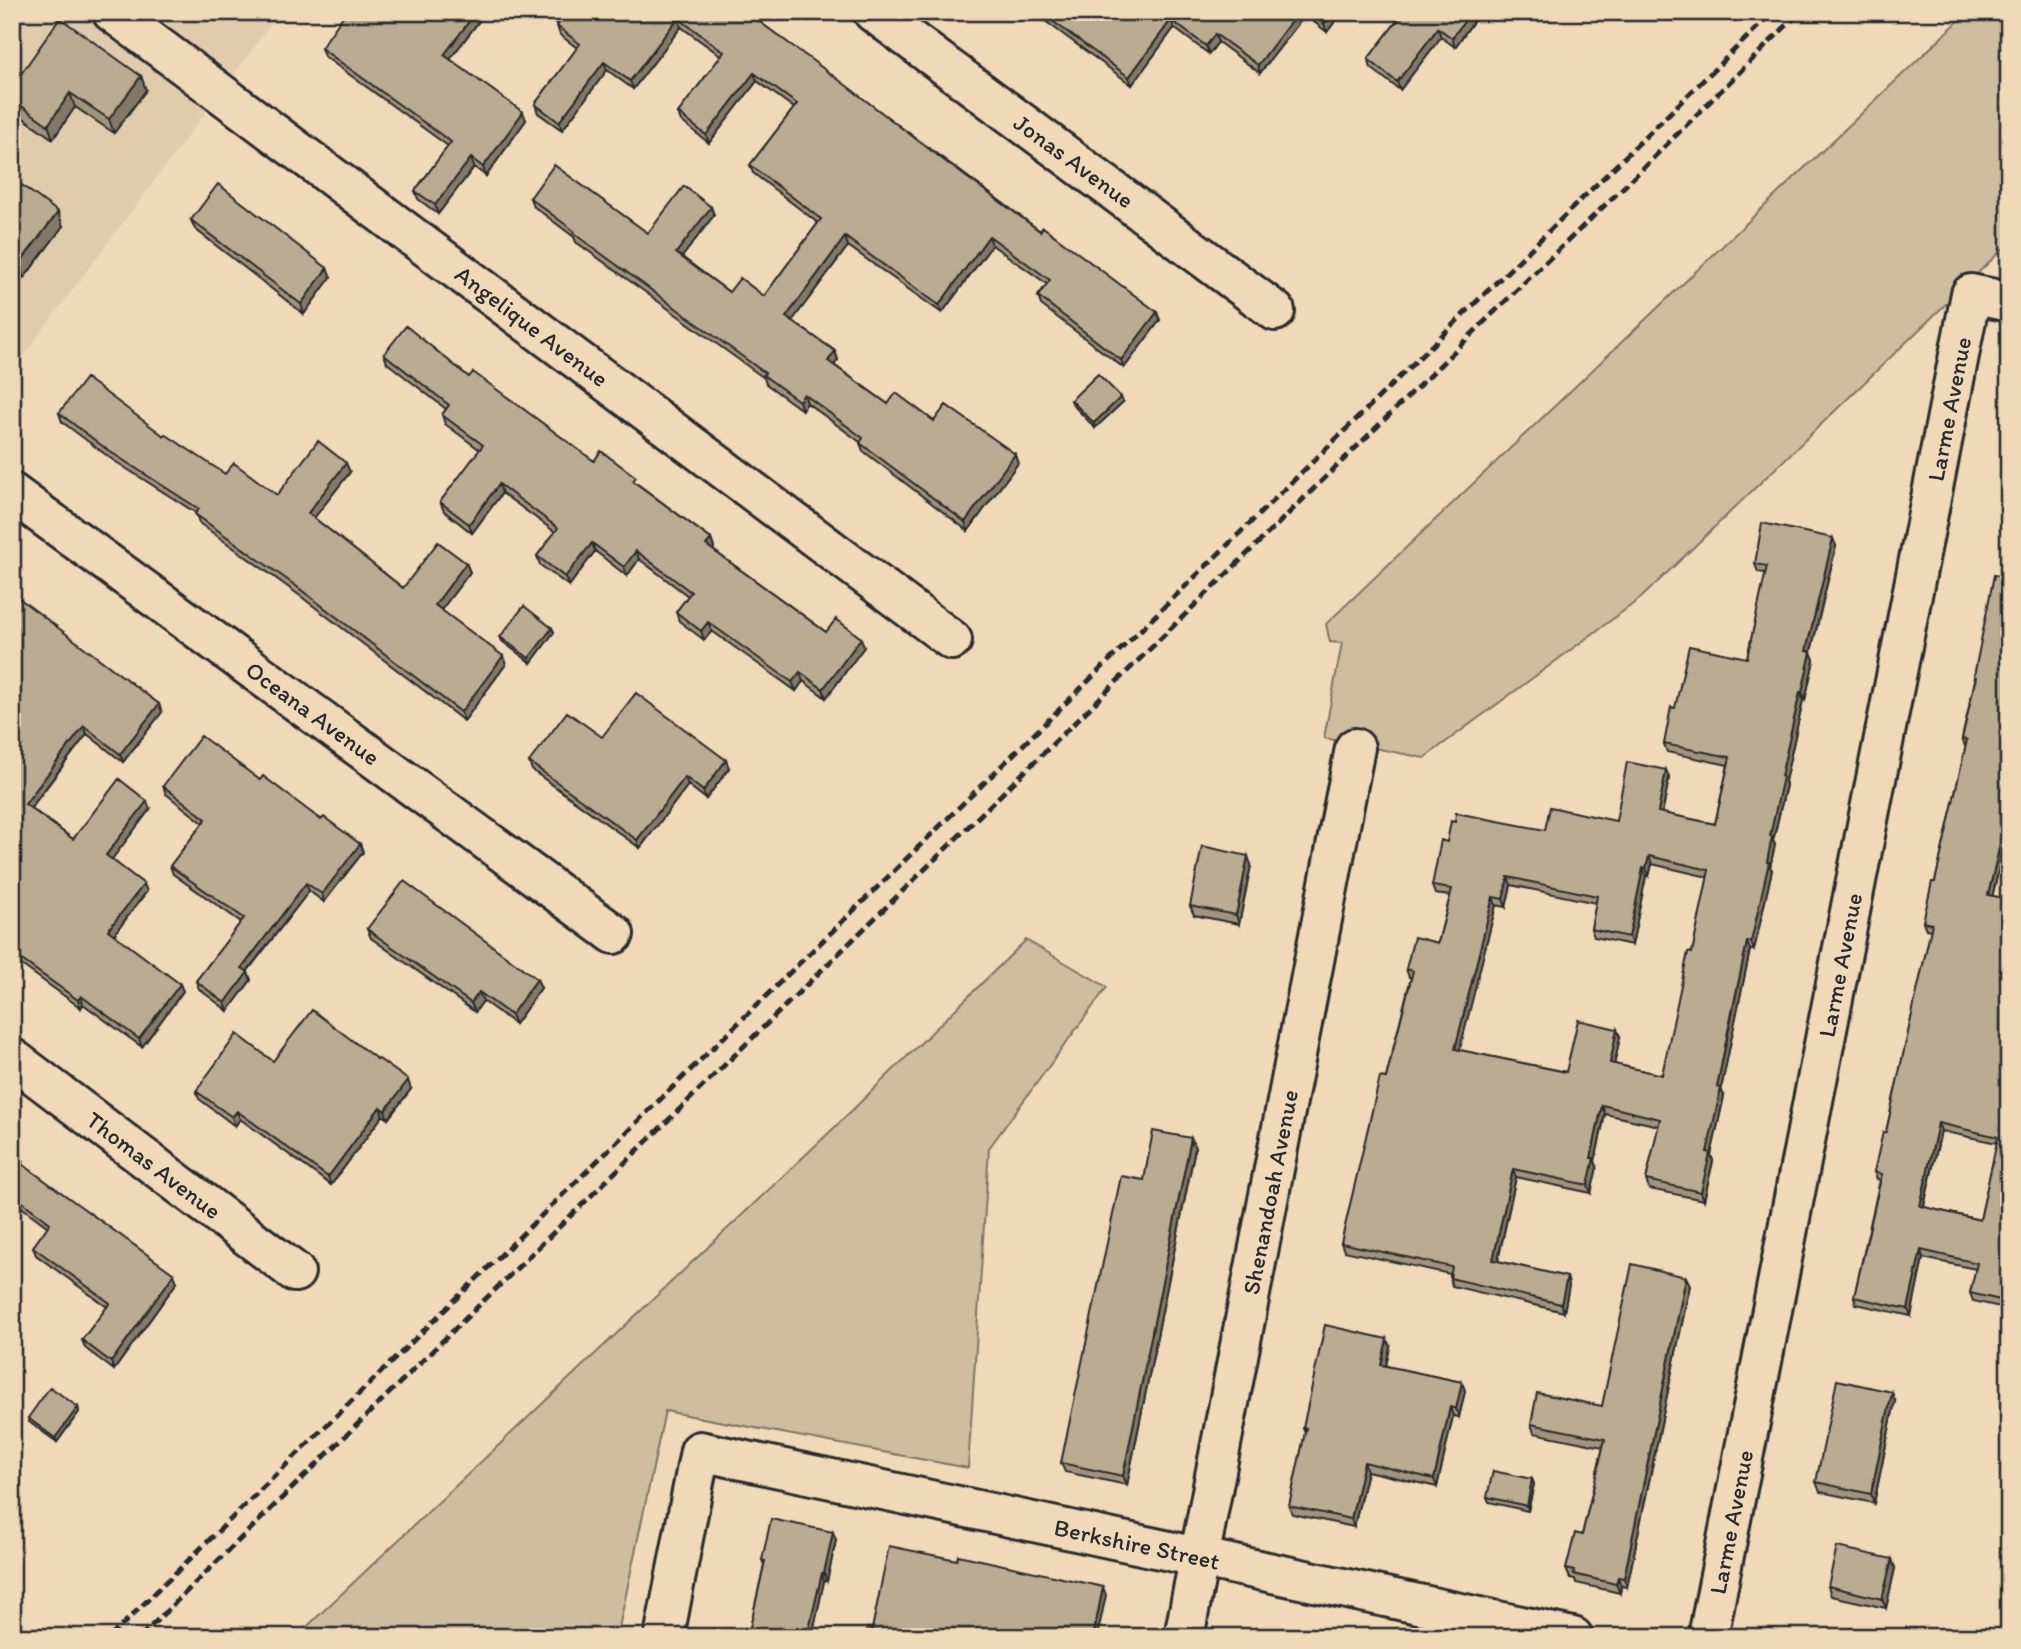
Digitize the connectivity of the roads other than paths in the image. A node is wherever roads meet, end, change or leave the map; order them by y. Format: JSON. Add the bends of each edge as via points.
{"nodes":[{"id":1,"x":111,"y":12,"type":"edge"},
{"id":2,"x":873,"y":12,"type":"edge"},
{"id":3,"x":2009,"y":302,"type":"edge"},
{"id":4,"x":1275,"y":311,"type":"dead end"},
{"id":5,"x":12,"y":493,"type":"edge"},
{"id":6,"x":952,"y":640,"type":"dead end"},
{"id":7,"x":1355,"y":748,"type":"dead end"},
{"id":8,"x":614,"y":934,"type":"dead end"},
{"id":9,"x":12,"y":1058,"type":"edge"},
{"id":10,"x":295,"y":1272,"type":"dead end"},
{"id":11,"x":1200,"y":1558,"type":"junction"},
{"id":12,"x":664,"y":1637,"type":"edge"},
{"id":13,"x":1184,"y":1637,"type":"edge"},
{"id":14,"x":1573,"y":1637,"type":"edge"},
{"id":15,"x":1708,"y":1637,"type":"edge"}],
"edges":[{"from":1,"to":6,"type":"street","name":"Angelique Avenue"},
{"from":2,"to":4,"type":"street","name":"Jonas Avenue"},
{"from":3,"to":15,"type":"street","name":"Larme Avenue","via":[[1971,294]]},
{"from":5,"to":8,"type":"street","name":"Oceana Avenue"},
{"from":7,"to":11,"type":"street","name":"Shenandoah Avenue"},
{"from":9,"to":10,"type":"street","name":"Thomas Avenue"},
{"from":11,"to":12,"type":"street","name":"Berkshire Street","via":[[700,1451]]},
{"from":11,"to":13,"type":"street","name":"Shenandoah Avenue"},
{"from":11,"to":14,"type":"street","name":"Berkshire Street"}]}
